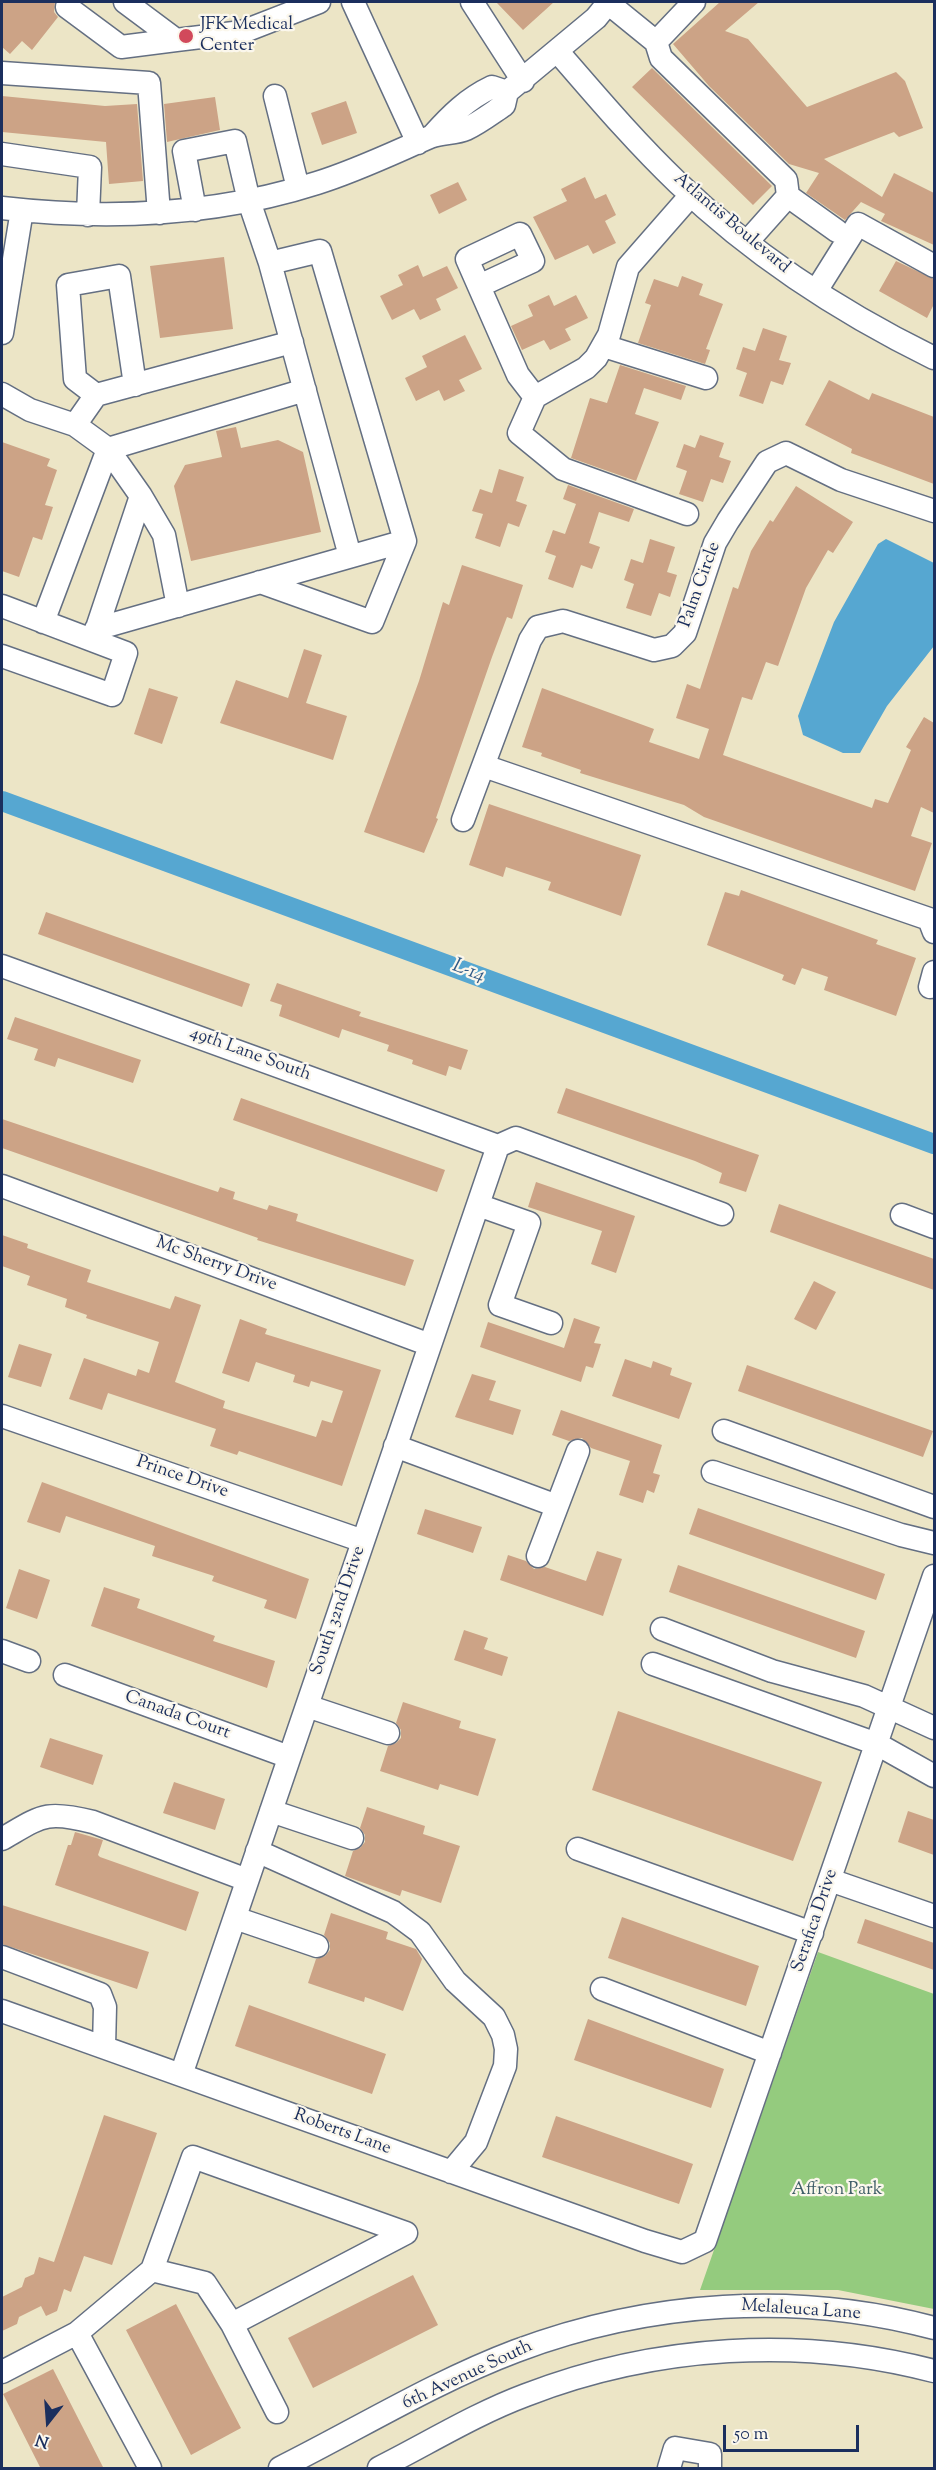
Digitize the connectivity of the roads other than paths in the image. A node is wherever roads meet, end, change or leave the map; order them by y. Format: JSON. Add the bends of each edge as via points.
{"nodes":[{"id":1,"x":125,"y":2,"type":"edge"},
{"id":2,"x":319,"y":2,"type":"edge"},
{"id":3,"x":353,"y":2,"type":"edge"},
{"id":4,"x":472,"y":2,"type":"edge"},
{"id":5,"x":608,"y":2,"type":"edge"},
{"id":6,"x":694,"y":2,"type":"edge"},
{"id":7,"x":67,"y":7,"type":"dead end"},
{"id":8,"x":270,"y":11,"type":"edge"},
{"id":9,"x":176,"y":40,"type":"junction"},
{"id":10,"x":656,"y":42,"type":"junction"},
{"id":11,"x":558,"y":52,"type":"junction"},
{"id":12,"x":2,"y":73,"type":"edge"},
{"id":13,"x":515,"y":87,"type":"junction"},
{"id":14,"x":275,"y":96,"type":"dead end"},
{"id":15,"x":425,"y":139,"type":"junction"},
{"id":16,"x":2,"y":154,"type":"edge"},
{"id":17,"x":298,"y":188,"type":"junction"},
{"id":18,"x":691,"y":195,"type":"junction"},
{"id":19,"x":788,"y":196,"type":"junction"},
{"id":20,"x":249,"y":201,"type":"junction"},
{"id":21,"x":12,"y":209,"type":"edge"},
{"id":22,"x":195,"y":210,"type":"junction"},
{"id":23,"x":159,"y":213,"type":"junction"},
{"id":24,"x":88,"y":215,"type":"junction"},
{"id":25,"x":837,"y":231,"type":"dead end"},
{"id":26,"x":747,"y":242,"type":"junction"},
{"id":27,"x":270,"y":262,"type":"junction"},
{"id":28,"x":934,"y":266,"type":"edge"},
{"id":29,"x":479,"y":286,"type":"dead end"},
{"id":30,"x":816,"y":291,"type":"junction"},
{"id":31,"x":4,"y":300,"type":"edge"},
{"id":32,"x":2,"y":333,"type":"edge"},
{"id":33,"x":292,"y":342,"type":"junction"},
{"id":34,"x":604,"y":346,"type":"junction"},
{"id":35,"x":934,"y":358,"type":"edge"},
{"id":36,"x":706,"y":378,"type":"dead end"},
{"id":37,"x":135,"y":385,"type":"junction"},
{"id":38,"x":305,"y":390,"type":"junction"},
{"id":39,"x":2,"y":394,"type":"edge"},
{"id":40,"x":96,"y":395,"type":"junction"},
{"id":41,"x":535,"y":397,"type":"junction"},
{"id":42,"x":75,"y":425,"type":"junction"},
{"id":43,"x":108,"y":448,"type":"junction"},
{"id":44,"x":141,"y":496,"type":"junction"},
{"id":45,"x":934,"y":511,"type":"edge"},
{"id":46,"x":687,"y":513,"type":"dead end"},
{"id":47,"x":405,"y":541,"type":"junction"},
{"id":48,"x":350,"y":556,"type":"junction"},
{"id":49,"x":260,"y":582,"type":"junction"},
{"id":50,"x":2,"y":606,"type":"edge"},
{"id":51,"x":178,"y":606,"type":"junction"},
{"id":52,"x":43,"y":622,"type":"junction"},
{"id":53,"x":94,"y":635,"type":"junction"},
{"id":54,"x":2,"y":656,"type":"edge"},
{"id":55,"x":484,"y":766,"type":"junction"},
{"id":56,"x":463,"y":820,"type":"dead end"},
{"id":57,"x":933,"y":919,"type":"edge"},
{"id":58,"x":2,"y":966,"type":"edge"},
{"id":59,"x":498,"y":1146,"type":"junction"},
{"id":60,"x":2,"y":1186,"type":"edge"},
{"id":61,"x":478,"y":1205,"type":"junction"},
{"id":62,"x":722,"y":1214,"type":"dead end"},
{"id":63,"x":902,"y":1215,"type":"dead end"},
{"id":64,"x":934,"y":1227,"type":"edge"},
{"id":65,"x":551,"y":1323,"type":"dead end"},
{"id":66,"x":430,"y":1345,"type":"junction"},
{"id":67,"x":2,"y":1416,"type":"edge"},
{"id":68,"x":724,"y":1431,"type":"dead end"},
{"id":69,"x":395,"y":1446,"type":"junction"},
{"id":70,"x":578,"y":1451,"type":"dead end"},
{"id":71,"x":713,"y":1472,"type":"dead end"},
{"id":72,"x":557,"y":1506,"type":"junction"},
{"id":73,"x":934,"y":1507,"type":"edge"},
{"id":74,"x":363,"y":1541,"type":"junction"},
{"id":75,"x":934,"y":1543,"type":"edge"},
{"id":76,"x":538,"y":1556,"type":"dead end"},
{"id":77,"x":934,"y":1576,"type":"edge"},
{"id":78,"x":928,"y":1616,"type":"edge"},
{"id":79,"x":662,"y":1629,"type":"dead end"},
{"id":80,"x":2,"y":1651,"type":"edge"},
{"id":81,"x":29,"y":1661,"type":"dead end"},
{"id":82,"x":653,"y":1664,"type":"dead end"},
{"id":83,"x":64,"y":1675,"type":"dead end"},
{"id":84,"x":307,"y":1706,"type":"junction"},
{"id":85,"x":890,"y":1707,"type":"junction"},
{"id":86,"x":934,"y":1728,"type":"edge"},
{"id":87,"x":388,"y":1732,"type":"dead end"},
{"id":88,"x":877,"y":1743,"type":"junction"},
{"id":89,"x":289,"y":1757,"type":"junction"},
{"id":90,"x":934,"y":1776,"type":"edge"},
{"id":91,"x":271,"y":1811,"type":"junction"},
{"id":92,"x":352,"y":1838,"type":"dead end"},
{"id":93,"x":2,"y":1839,"type":"edge"},
{"id":94,"x":578,"y":1849,"type":"dead end"},
{"id":95,"x":257,"y":1851,"type":"junction"},
{"id":96,"x":247,"y":1880,"type":"junction"},
{"id":97,"x":830,"y":1880,"type":"junction"},
{"id":98,"x":934,"y":1917,"type":"edge"},
{"id":99,"x":235,"y":1918,"type":"junction"},
{"id":100,"x":812,"y":1933,"type":"junction"},
{"id":101,"x":316,"y":1946,"type":"dead end"},
{"id":102,"x":2,"y":1957,"type":"edge"},
{"id":103,"x":602,"y":1989,"type":"dead end"},
{"id":104,"x":2,"y":2011,"type":"edge"},
{"id":105,"x":104,"y":2047,"type":"junction"},
{"id":106,"x":770,"y":2054,"type":"junction"},
{"id":107,"x":181,"y":2075,"type":"junction"},
{"id":108,"x":451,"y":2172,"type":"junction"},
{"id":109,"x":682,"y":2252,"type":"joint"},
{"id":110,"x":152,"y":2270,"type":"junction"},
{"id":111,"x":666,"y":2311,"type":"joint"},
{"id":112,"x":232,"y":2324,"type":"junction"},
{"id":113,"x":934,"y":2328,"type":"edge"},
{"id":114,"x":76,"y":2333,"type":"junction"},
{"id":115,"x":934,"y":2371,"type":"edge"},
{"id":116,"x":2,"y":2372,"type":"edge"},
{"id":117,"x":277,"y":2412,"type":"dead end"},
{"id":118,"x":710,"y":2461,"type":"edge"},
{"id":119,"x":150,"y":2469,"type":"edge"},
{"id":120,"x":280,"y":2469,"type":"edge"},
{"id":121,"x":379,"y":2469,"type":"edge"},
{"id":122,"x":669,"y":2469,"type":"edge"}],
"edges":[{"from":1,"to":9,"type":"street"},
{"from":2,"to":8,"type":"street"},
{"from":3,"to":15,"type":"street"},
{"from":4,"to":13,"type":"street"},
{"from":5,"to":10,"type":"street"},
{"from":5,"to":11,"type":"street"},
{"from":6,"to":10,"type":"street"},
{"from":7,"to":9,"type":"street","via":[[121,47]]},
{"from":8,"to":9,"type":"street","via":[[242,32]]},
{"from":10,"to":19,"type":"street","via":[[661,58],[786,180]]},
{"from":11,"to":13,"type":"street"},
{"from":11,"to":18,"type":"street","name":"Atlantis Boulevard","via":[[621,125]]},
{"from":12,"to":23,"type":"street","via":[[149,83]]},
{"from":13,"to":15,"type":"street","via":[[484,91],[459,106]]},
{"from":14,"to":17,"type":"street"},
{"from":15,"to":17,"type":"street","via":[[367,165]]},
{"from":16,"to":24,"type":"street","via":[[90,167]]},
{"from":17,"to":20,"type":"street"},
{"from":18,"to":26,"type":"street","name":"Atlantis Boulevard"},
{"from":18,"to":34,"type":"street","via":[[628,267]]},
{"from":19,"to":25,"type":"street"},
{"from":19,"to":26,"type":"street"},
{"from":20,"to":22,"type":"street"},
{"from":20,"to":22,"type":"street","via":[[235,141],[184,151]]},
{"from":20,"to":27,"type":"street"},
{"from":21,"to":24,"type":"street"},
{"from":21,"to":31,"type":"street"},
{"from":22,"to":23,"type":"street"},
{"from":23,"to":24,"type":"street"},
{"from":26,"to":30,"type":"street","name":"Atlantis Boulevard"},
{"from":27,"to":33,"type":"street"},
{"from":27,"to":47,"type":"street","via":[[320,251]]},
{"from":28,"to":30,"type":"street","via":[[858,224]]},
{"from":29,"to":41,"type":"street","via":[[518,375]]},
{"from":30,"to":35,"type":"street","name":"Atlantis Boulevard"},
{"from":31,"to":32,"type":"street"},
{"from":33,"to":37,"type":"street"},
{"from":33,"to":38,"type":"street"},
{"from":34,"to":36,"type":"street"},
{"from":34,"to":41,"type":"street","via":[[586,368]]},
{"from":37,"to":40,"type":"street"},
{"from":37,"to":40,"type":"street","via":[[119,276],[68,285],[75,379]]},
{"from":38,"to":43,"type":"street"},
{"from":38,"to":48,"type":"street"},
{"from":39,"to":42,"type":"street","via":[[30,410]]},
{"from":40,"to":42,"type":"street"},
{"from":41,"to":46,"type":"street","via":[[519,434],[563,469]]},
{"from":42,"to":43,"type":"street"},
{"from":43,"to":44,"type":"street"},
{"from":43,"to":52,"type":"street"},
{"from":44,"to":51,"type":"street","via":[[164,535]]},
{"from":44,"to":53,"type":"street"},
{"from":45,"to":55,"type":"street","name":"Palm Circle","via":[[842,480],[786,453],[767,462],[716,543],[685,633],[672,646],[654,650],[563,621],[538,627]]},
{"from":47,"to":48,"type":"street"},
{"from":47,"to":49,"type":"street","via":[[372,622]]},
{"from":48,"to":49,"type":"street"},
{"from":49,"to":51,"type":"street"},
{"from":50,"to":52,"type":"street"},
{"from":51,"to":53,"type":"street"},
{"from":52,"to":53,"type":"street"},
{"from":53,"to":54,"type":"street","via":[[126,653],[112,695]]},
{"from":55,"to":56,"type":"street","name":"Palm Circle"},
{"from":55,"to":57,"type":"street"},
{"from":58,"to":59,"type":"street","name":"49th Lane South"},
{"from":59,"to":61,"type":"street","name":"South 32nd Drive"},
{"from":59,"to":62,"type":"street","via":[[516,1138]]},
{"from":60,"to":66,"type":"street","name":"Mc Sherry Drive"},
{"from":61,"to":65,"type":"street","via":[[529,1223],[500,1305]]},
{"from":61,"to":66,"type":"street","name":"South 32nd Drive"},
{"from":63,"to":64,"type":"street"},
{"from":66,"to":69,"type":"street","name":"South 32nd Drive"},
{"from":67,"to":74,"type":"street","name":"Prince Drive"},
{"from":68,"to":73,"type":"street"},
{"from":69,"to":72,"type":"street"},
{"from":69,"to":74,"type":"street","name":"South 32nd Drive"},
{"from":70,"to":72,"type":"street"},
{"from":71,"to":75,"type":"street"},
{"from":72,"to":76,"type":"street"},
{"from":74,"to":84,"type":"street","name":"South 32nd Drive"},
{"from":77,"to":78,"type":"street","name":"Serafica Drive"},
{"from":78,"to":85,"type":"street","name":"Serafica Drive"},
{"from":79,"to":85,"type":"street","via":[[772,1671]]},
{"from":80,"to":81,"type":"street"},
{"from":82,"to":88,"type":"street"},
{"from":83,"to":89,"type":"street","name":"Canada Court"},
{"from":84,"to":87,"type":"street"},
{"from":84,"to":89,"type":"street","name":"South 32nd Drive"},
{"from":85,"to":86,"type":"street"},
{"from":85,"to":88,"type":"street","name":"Serafica Drive"},
{"from":88,"to":90,"type":"street"},
{"from":88,"to":97,"type":"street","name":"Serafica Drive"},
{"from":89,"to":91,"type":"street","name":"South 32nd Drive"},
{"from":91,"to":92,"type":"street"},
{"from":91,"to":95,"type":"street","name":"South 32nd Drive"},
{"from":93,"to":96,"type":"street","via":[[43,1815],[67,1816],[93,1822]]},
{"from":94,"to":100,"type":"street"},
{"from":95,"to":96,"type":"street","name":"South 32nd Drive"},
{"from":95,"to":108,"type":"street","via":[[393,1912],[420,1932],[455,1981],[494,2017],[505,2042],[505,2066],[476,2142]]},
{"from":96,"to":99,"type":"street","name":"South 32nd Drive"},
{"from":97,"to":98,"type":"street"},
{"from":97,"to":100,"type":"street","name":"Serafica Drive"},
{"from":99,"to":101,"type":"street"},
{"from":99,"to":107,"type":"street","name":"South 32nd Drive"},
{"from":100,"to":106,"type":"street","name":"Serafica Drive"},
{"from":102,"to":105,"type":"street","via":[[100,1994],[105,2007]]},
{"from":103,"to":106,"type":"street"},
{"from":104,"to":105,"type":"street","name":"Roberts Lane"},
{"from":105,"to":107,"type":"street","name":"Roberts Lane"},
{"from":106,"to":109,"type":"street","name":"Serafica Drive","via":[[705,2241]]},
{"from":107,"to":108,"type":"street","name":"Roberts Lane"},
{"from":108,"to":109,"type":"street","name":"Roberts Lane"},
{"from":110,"to":112,"type":"street","via":[[205,2283]]},
{"from":110,"to":112,"type":"street","via":[[193,2157],[406,2234]]},
{"from":110,"to":114,"type":"street"},
{"from":111,"to":113,"type":"street","name":"Melaleuca Lane","via":[[758,2305],[811,2308]]},
{"from":111,"to":120,"type":"street","name":"6th Avenue South","via":[[614,2320],[514,2352],[462,2374]]},
{"from":112,"to":117,"type":"street"},
{"from":114,"to":116,"type":"street"},
{"from":114,"to":119,"type":"street"},
{"from":115,"to":121,"type":"street","via":[[816,2352],[763,2350],[666,2357],[617,2367],[526,2395]]},
{"from":118,"to":122,"type":"street","via":[[675,2448]]}]}
